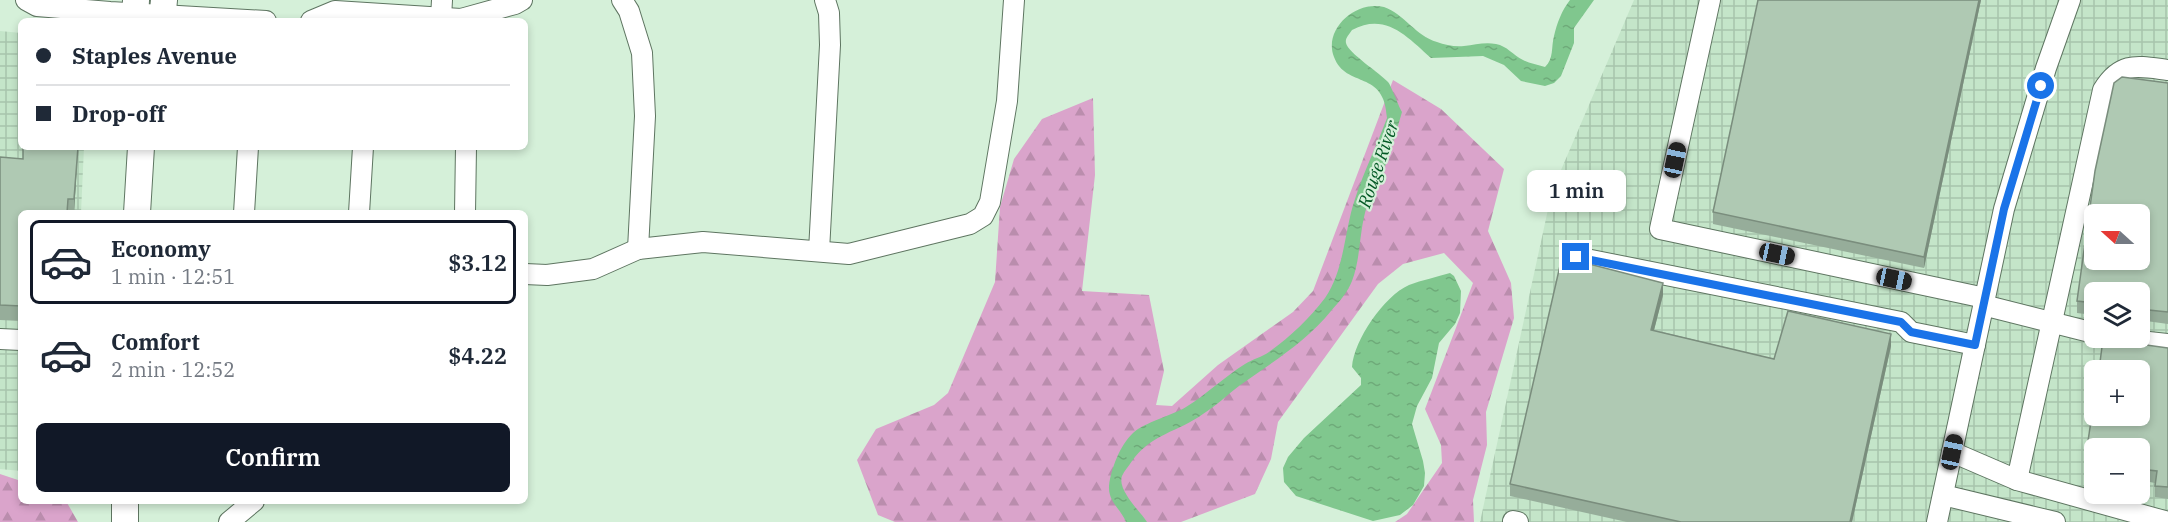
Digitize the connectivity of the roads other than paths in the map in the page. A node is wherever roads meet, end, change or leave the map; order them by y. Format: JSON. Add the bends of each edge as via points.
{"nodes":[{"id":1,"x":26,"y":0,"type":"edge"},
{"id":2,"x":318,"y":0,"type":"edge"},
{"id":3,"x":522,"y":0,"type":"edge"},
{"id":4,"x":622,"y":0,"type":"edge"},
{"id":5,"x":825,"y":0,"type":"edge"},
{"id":6,"x":1014,"y":0,"type":"edge"},
{"id":7,"x":1710,"y":0,"type":"edge"},
{"id":8,"x":2070,"y":0,"type":"edge"},
{"id":9,"x":336,"y":5,"type":"edge"},
{"id":10,"x":441,"y":9,"type":"edge"},
{"id":11,"x":135,"y":12,"type":"edge"},
{"id":12,"x":163,"y":12,"type":"edge"},
{"id":13,"x":372,"y":17,"type":"edge"},
{"id":14,"x":232,"y":18,"type":"edge"},
{"id":15,"x":316,"y":18,"type":"edge"},
{"id":16,"x":457,"y":18,"type":"edge"},
{"id":17,"x":468,"y":18,"type":"edge"},
{"id":18,"x":2168,"y":70,"type":"edge"},
{"id":19,"x":141,"y":150,"type":"edge"},
{"id":20,"x":248,"y":150,"type":"edge"},
{"id":21,"x":363,"y":150,"type":"edge"},
{"id":22,"x":466,"y":150,"type":"edge"},
{"id":23,"x":137,"y":210,"type":"edge"},
{"id":24,"x":244,"y":210,"type":"edge"},
{"id":25,"x":359,"y":210,"type":"edge"},
{"id":26,"x":465,"y":210,"type":"edge"},
{"id":27,"x":638,"y":249,"type":"junction"},
{"id":28,"x":819,"y":251,"type":"junction"},
{"id":29,"x":1576,"y":257,"type":"dead end"},
{"id":30,"x":528,"y":274,"type":"edge"},
{"id":31,"x":1984,"y":302,"type":"junction"},
{"id":32,"x":2052,"y":323,"type":"junction"},
{"id":33,"x":2084,"y":331,"type":"edge"},
{"id":34,"x":0,"y":339,"type":"edge"},
{"id":35,"x":18,"y":340,"type":"edge"},
{"id":36,"x":2150,"y":342,"type":"edge"},
{"id":37,"x":2168,"y":344,"type":"edge"},
{"id":38,"x":1975,"y":345,"type":"junction"},
{"id":39,"x":1952,"y":452,"type":"junction"},
{"id":40,"x":2017,"y":480,"type":"junction"},
{"id":41,"x":1943,"y":495,"type":"junction"},
{"id":42,"x":125,"y":504,"type":"edge"},
{"id":43,"x":249,"y":504,"type":"edge"},
{"id":44,"x":231,"y":514,"type":"edge"},
{"id":45,"x":2004,"y":516,"type":"edge"},
{"id":46,"x":125,"y":522,"type":"edge"},
{"id":47,"x":1937,"y":522,"type":"edge"},
{"id":48,"x":2055,"y":522,"type":"edge"},
{"id":49,"x":2168,"y":522,"type":"edge"}],
"edges":[{"from":1,"to":11,"type":"street","via":[[37,6]]},
{"from":2,"to":9,"type":"street"},
{"from":3,"to":17,"type":"street"},
{"from":4,"to":27,"type":"street","via":[[642,53],[645,116]]},
{"from":5,"to":28,"type":"street","via":[[830,45]]},
{"from":6,"to":28,"type":"street","via":[[1007,101],[990,202],[983,216],[970,224],[849,254]]},
{"from":7,"to":31,"type":"street","via":[[1660,229]]},
{"from":8,"to":31,"type":"street","via":[[2004,209]]},
{"from":9,"to":13,"type":"street"},
{"from":9,"to":15,"type":"street"},
{"from":10,"to":13,"type":"street"},
{"from":10,"to":16,"type":"street"},
{"from":11,"to":12,"type":"street"},
{"from":12,"to":14,"type":"street"},
{"from":18,"to":32,"type":"street","via":[[2140,66],[2122,70],[2112,76],[2103,90]]},
{"from":19,"to":23,"type":"main road"},
{"from":20,"to":24,"type":"street"},
{"from":21,"to":25,"type":"street"},
{"from":22,"to":26,"type":"street"},
{"from":27,"to":28,"type":"street","via":[[703,242]]},
{"from":27,"to":30,"type":"street","via":[[593,269]]},
{"from":29,"to":38,"type":"street","via":[[1901,322],[1911,332]]},
{"from":31,"to":32,"type":"street"},
{"from":31,"to":38,"type":"street"},
{"from":32,"to":33,"type":"street"},
{"from":32,"to":40,"type":"street"},
{"from":34,"to":35,"type":"street"},
{"from":36,"to":37,"type":"street"},
{"from":38,"to":39,"type":"street"},
{"from":39,"to":40,"type":"street"},
{"from":39,"to":41,"type":"street"},
{"from":40,"to":49,"type":"street"},
{"from":41,"to":45,"type":"street"},
{"from":41,"to":47,"type":"street"},
{"from":42,"to":46,"type":"main road"},
{"from":43,"to":44,"type":"street"},
{"from":45,"to":48,"type":"street"}]}
